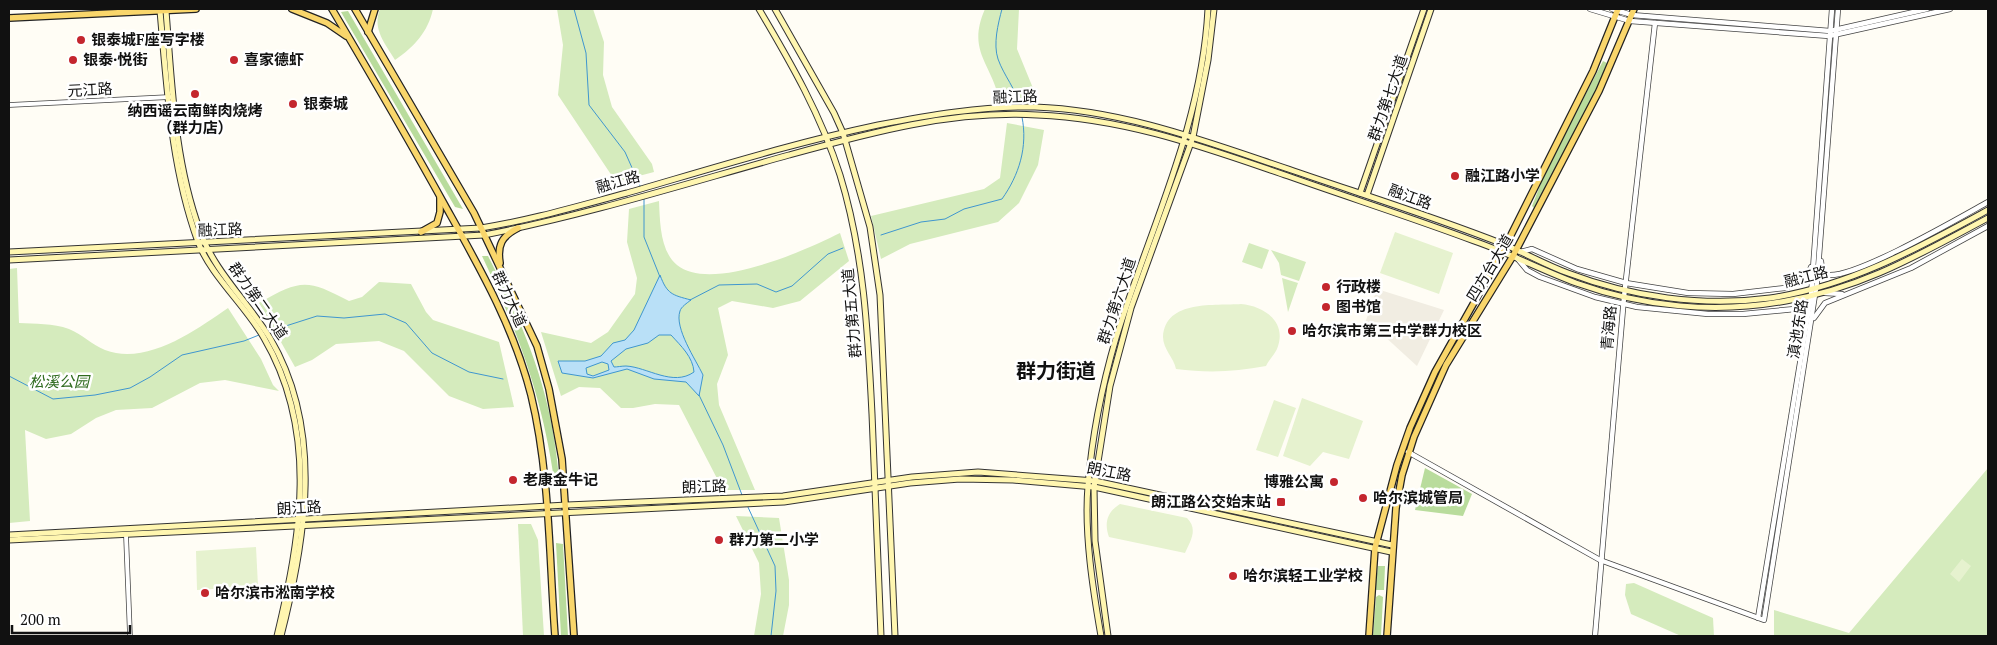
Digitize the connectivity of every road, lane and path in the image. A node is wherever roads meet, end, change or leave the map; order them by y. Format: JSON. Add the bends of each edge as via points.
{"nodes":[{"id":1,"x":196,"y":9,"type":"edge"},
{"id":2,"x":292,"y":9,"type":"edge"},
{"id":3,"x":332,"y":9,"type":"edge"},
{"id":4,"x":355,"y":9,"type":"edge"},
{"id":5,"x":375,"y":9,"type":"edge"},
{"id":6,"x":759,"y":9,"type":"edge"},
{"id":7,"x":775,"y":9,"type":"edge"},
{"id":8,"x":1208,"y":9,"type":"edge"},
{"id":9,"x":1214,"y":9,"type":"edge"},
{"id":10,"x":1424,"y":9,"type":"edge"},
{"id":11,"x":1431,"y":9,"type":"edge"},
{"id":12,"x":1590,"y":9,"type":"edge"},
{"id":13,"x":1616,"y":9,"type":"edge"},
{"id":14,"x":1832,"y":9,"type":"edge"},
{"id":15,"x":1838,"y":9,"type":"edge"},
{"id":16,"x":1927,"y":9,"type":"edge"},
{"id":17,"x":1950,"y":9,"type":"edge"},
{"id":18,"x":163,"y":11,"type":"junction"},
{"id":19,"x":1632,"y":15,"type":"edge"},
{"id":20,"x":1615,"y":17,"type":"junction"},
{"id":21,"x":9,"y":18,"type":"edge"},
{"id":22,"x":1655,"y":22,"type":"junction"},
{"id":23,"x":368,"y":32,"type":"junction"},
{"id":24,"x":1836,"y":32,"type":"junction"},
{"id":25,"x":1830,"y":33,"type":"junction"},
{"id":26,"x":350,"y":39,"type":"junction"},
{"id":27,"x":170,"y":97,"type":"junction"},
{"id":28,"x":9,"y":105,"type":"edge"},
{"id":29,"x":842,"y":133,"type":"junction"},
{"id":30,"x":826,"y":137,"type":"junction"},
{"id":31,"x":1189,"y":139,"type":"junction"},
{"id":32,"x":845,"y":140,"type":"junction"},
{"id":33,"x":829,"y":145,"type":"junction"},
{"id":34,"x":1360,"y":193,"type":"junction"},
{"id":35,"x":440,"y":195,"type":"junction"},
{"id":36,"x":1367,"y":196,"type":"junction"},
{"id":37,"x":1988,"y":202,"type":"edge"},
{"id":38,"x":1988,"y":210,"type":"edge"},
{"id":39,"x":1988,"y":218,"type":"edge"},
{"id":40,"x":1988,"y":226,"type":"edge"},
{"id":41,"x":481,"y":228,"type":"junction"},
{"id":42,"x":518,"y":228,"type":"junction"},
{"id":43,"x":459,"y":230,"type":"junction"},
{"id":44,"x":421,"y":232,"type":"junction"},
{"id":45,"x":484,"y":235,"type":"junction"},
{"id":46,"x":462,"y":236,"type":"junction"},
{"id":47,"x":199,"y":244,"type":"junction"},
{"id":48,"x":205,"y":244,"type":"junction"},
{"id":49,"x":1504,"y":248,"type":"junction"},
{"id":50,"x":202,"y":250,"type":"junction"},
{"id":51,"x":209,"y":250,"type":"junction"},
{"id":52,"x":1814,"y":251,"type":"junction"},
{"id":53,"x":9,"y":252,"type":"edge"},
{"id":54,"x":1516,"y":254,"type":"junction"},
{"id":55,"x":1819,"y":254,"type":"junction"},
{"id":56,"x":9,"y":260,"type":"edge"},
{"id":57,"x":502,"y":270,"type":"junction"},
{"id":58,"x":1851,"y":270,"type":"junction"},
{"id":59,"x":1619,"y":282,"type":"junction"},
{"id":60,"x":1834,"y":283,"type":"junction"},
{"id":61,"x":1580,"y":284,"type":"junction"},
{"id":62,"x":1626,"y":284,"type":"junction"},
{"id":63,"x":1603,"y":285,"type":"junction"},
{"id":64,"x":1814,"y":289,"type":"junction"},
{"id":65,"x":1625,"y":291,"type":"junction"},
{"id":66,"x":1824,"y":293,"type":"junction"},
{"id":67,"x":1846,"y":294,"type":"junction"},
{"id":68,"x":1588,"y":295,"type":"junction"},
{"id":69,"x":1813,"y":296,"type":"junction"},
{"id":70,"x":1624,"y":297,"type":"junction"},
{"id":71,"x":1785,"y":302,"type":"junction"},
{"id":72,"x":1623,"y":304,"type":"junction"},
{"id":73,"x":1772,"y":311,"type":"junction"},
{"id":74,"x":255,"y":319,"type":"junction"},
{"id":75,"x":1809,"y":323,"type":"junction"},
{"id":76,"x":1408,"y":452,"type":"junction"},
{"id":77,"x":888,"y":480,"type":"junction"},
{"id":78,"x":1089,"y":480,"type":"junction"},
{"id":79,"x":875,"y":482,"type":"junction"},
{"id":80,"x":1095,"y":484,"type":"junction"},
{"id":81,"x":1088,"y":486,"type":"junction"},
{"id":82,"x":888,"y":487,"type":"junction"},
{"id":83,"x":875,"y":489,"type":"junction"},
{"id":84,"x":566,"y":505,"type":"junction"},
{"id":85,"x":546,"y":506,"type":"junction"},
{"id":86,"x":567,"y":513,"type":"junction"},
{"id":87,"x":547,"y":515,"type":"junction"},
{"id":88,"x":301,"y":524,"type":"junction"},
{"id":89,"x":9,"y":535,"type":"edge"},
{"id":90,"x":126,"y":535,"type":"junction"},
{"id":91,"x":9,"y":540,"type":"edge"},
{"id":92,"x":1375,"y":545,"type":"junction"},
{"id":93,"x":1391,"y":548,"type":"junction"},
{"id":94,"x":1600,"y":560,"type":"junction"},
{"id":95,"x":1758,"y":618,"type":"junction"},
{"id":96,"x":130,"y":636,"type":"edge"},
{"id":97,"x":277,"y":636,"type":"edge"},
{"id":98,"x":281,"y":636,"type":"edge"},
{"id":99,"x":555,"y":636,"type":"edge"},
{"id":100,"x":574,"y":636,"type":"edge"},
{"id":101,"x":882,"y":636,"type":"edge"},
{"id":102,"x":895,"y":636,"type":"edge"},
{"id":103,"x":1101,"y":636,"type":"edge"},
{"id":104,"x":1108,"y":636,"type":"edge"},
{"id":105,"x":1369,"y":636,"type":"edge"},
{"id":106,"x":1386,"y":636,"type":"edge"},
{"id":107,"x":1595,"y":636,"type":"edge"}],
"edges":[{"from":1,"to":18,"type":"main road"},
{"from":2,"to":26,"type":"main road","via":[[328,23]]},
{"from":3,"to":26,"type":"main road","name":"群力大道"},
{"from":4,"to":23,"type":"main road","name":"群力大道"},
{"from":5,"to":23,"type":"main road"},
{"from":6,"to":30,"type":"main road","name":"群力第五大道","via":[[803,83]]},
{"from":7,"to":29,"type":"main road","name":"群力第五大道","via":[[819,85]]},
{"from":8,"to":31,"type":"main road","name":"群力第六大道"},
{"from":9,"to":31,"type":"main road","name":"群力第六大道","via":[[1208,60]]},
{"from":10,"to":34,"type":"main road","name":"群力第七大道"},
{"from":11,"to":36,"type":"main road","name":"群力第七大道"},
{"from":12,"to":20,"type":"street"},
{"from":13,"to":19,"type":"street"},
{"from":13,"to":20,"type":"main road","name":"四方台大道"},
{"from":14,"to":25,"type":"street","name":"滇池东路"},
{"from":15,"to":24,"type":"street","name":"滇池东路"},
{"from":16,"to":24,"type":"street"},
{"from":17,"to":24,"type":"street"},
{"from":18,"to":21,"type":"main road"},
{"from":18,"to":27,"type":"main road","name":"群力第二大道"},
{"from":19,"to":20,"type":"street"},
{"from":19,"to":22,"type":"street"},
{"from":19,"to":25,"type":"street"},
{"from":19,"to":54,"type":"main road","name":"四方台大道","via":[[1608,74]]},
{"from":20,"to":49,"type":"main road","name":"四方台大道","via":[[1593,71]]},
{"from":22,"to":25,"type":"street"},
{"from":22,"to":62,"type":"street","name":"青海路"},
{"from":23,"to":41,"type":"main road","name":"群力大道"},
{"from":24,"to":25,"type":"street"},
{"from":24,"to":55,"type":"street","name":"滇池东路"},
{"from":25,"to":52,"type":"street","name":"滇池东路"},
{"from":26,"to":35,"type":"main road","name":"群力大道"},
{"from":27,"to":28,"type":"street","name":"元江路"},
{"from":27,"to":47,"type":"main road","name":"群力第二大道","via":[[174,148]]},
{"from":27,"to":48,"type":"main road","name":"群力第二大道","via":[[186,184]]},
{"from":29,"to":30,"type":"main road","name":"融江路"},
{"from":29,"to":31,"type":"main road","name":"融江路","via":[[944,113],[1037,108],[1121,118]]},
{"from":29,"to":32,"type":"main road","name":"群力第五大道"},
{"from":30,"to":33,"type":"main road","name":"群力第五大道"},
{"from":30,"to":41,"type":"main road","name":"融江路","via":[[545,216]]},
{"from":31,"to":32,"type":"main road","name":"融江路","via":[[1121,125],[1019,115],[909,125]]},
{"from":31,"to":34,"type":"main road","name":"融江路"},
{"from":31,"to":49,"type":"main road","name":"融江路"},
{"from":31,"to":78,"type":"main road","name":"群力第六大道","via":[[1116,339],[1103,386]]},
{"from":31,"to":80,"type":"main road","name":"群力第六大道","via":[[1129,317],[1110,386]]},
{"from":32,"to":33,"type":"main road","name":"融江路"},
{"from":32,"to":77,"type":"main road","name":"群力第五大道","via":[[870,227],[880,295]]},
{"from":33,"to":42,"type":"main road","name":"融江路"},
{"from":33,"to":79,"type":"main road","name":"群力第五大道","via":[[840,175],[859,257],[867,324]]},
{"from":34,"to":36,"type":"main road","name":"融江路"},
{"from":35,"to":43,"type":"main road","name":"群力大道"},
{"from":35,"to":44,"type":"main road","via":[[437,223]]},
{"from":36,"to":49,"type":"main road","name":"融江路"},
{"from":37,"to":58,"type":"street","via":[[1907,246]]},
{"from":38,"to":60,"type":"main road","name":"融江路","via":[[1883,265]]},
{"from":39,"to":66,"type":"main road","name":"融江路","via":[[1885,272]]},
{"from":40,"to":67,"type":"street","via":[[1911,268]]},
{"from":41,"to":43,"type":"main road","name":"融江路"},
{"from":41,"to":45,"type":"main road","name":"群力大道"},
{"from":42,"to":45,"type":"main road","name":"融江路"},
{"from":42,"to":57,"type":"main road","via":[[500,242]]},
{"from":43,"to":44,"type":"main road","name":"融江路"},
{"from":43,"to":46,"type":"main road","name":"群力大道"},
{"from":44,"to":48,"type":"main road","name":"融江路"},
{"from":45,"to":46,"type":"main road","name":"融江路"},
{"from":45,"to":57,"type":"main road","name":"群力大道"},
{"from":46,"to":51,"type":"main road","name":"融江路"},
{"from":46,"to":85,"type":"main road","name":"群力大道","via":[[503,314],[520,356],[540,440]]},
{"from":47,"to":48,"type":"main road","name":"融江路"},
{"from":47,"to":50,"type":"main road","name":"群力第二大道"},
{"from":47,"to":53,"type":"main road","name":"融江路"},
{"from":48,"to":51,"type":"main road","name":"群力第二大道"},
{"from":49,"to":54,"type":"main road","name":"融江路"},
{"from":49,"to":92,"type":"main road","name":"四方台大道","via":[[1425,393],[1397,466]]},
{"from":50,"to":51,"type":"main road","name":"融江路"},
{"from":50,"to":56,"type":"main road","name":"融江路"},
{"from":50,"to":74,"type":"main road","name":"群力第二大道"},
{"from":51,"to":74,"type":"main road","name":"群力第二大道"},
{"from":52,"to":62,"type":"street","via":[[1808,276],[1785,288],[1711,294]]},
{"from":52,"to":64,"type":"street","name":"滇池东路"},
{"from":54,"to":59,"type":"street","via":[[1532,249],[1577,269]]},
{"from":54,"to":61,"type":"main road","name":"融江路"},
{"from":54,"to":63,"type":"main road","name":"融江路"},
{"from":54,"to":68,"type":"street","via":[[1527,270]]},
{"from":54,"to":76,"type":"main road","name":"四方台大道","via":[[1443,372]]},
{"from":55,"to":58,"type":"street","via":[[1825,273],[1832,275]]},
{"from":55,"to":64,"type":"street","name":"滇池东路"},
{"from":57,"to":84,"type":"main road","name":"群力大道","via":[[526,318],[549,389],[561,451]]},
{"from":58,"to":60,"type":"street"},
{"from":59,"to":62,"type":"street"},
{"from":59,"to":63,"type":"street"},
{"from":60,"to":64,"type":"main road","name":"融江路"},
{"from":61,"to":68,"type":"street"},
{"from":61,"to":70,"type":"main road","name":"融江路"},
{"from":62,"to":65,"type":"street","name":"青海路"},
{"from":63,"to":65,"type":"main road","name":"融江路"},
{"from":64,"to":65,"type":"main road","name":"融江路","via":[[1733,301]]},
{"from":64,"to":69,"type":"street","name":"滇池东路"},
{"from":65,"to":70,"type":"street","name":"青海路"},
{"from":66,"to":67,"type":"street"},
{"from":66,"to":69,"type":"main road","name":"融江路"},
{"from":67,"to":75,"type":"street","via":[[1825,303]]},
{"from":68,"to":72,"type":"street"},
{"from":69,"to":71,"type":"main road","name":"融江路"},
{"from":69,"to":75,"type":"street","name":"滇池东路"},
{"from":70,"to":71,"type":"main road","name":"融江路","via":[[1668,305],[1715,308]]},
{"from":70,"to":72,"type":"street","name":"青海路"},
{"from":71,"to":73,"type":"street"},
{"from":72,"to":73,"type":"street","via":[[1690,314]]},
{"from":72,"to":94,"type":"street","name":"青海路"},
{"from":73,"to":75,"type":"street","via":[[1799,310]]},
{"from":74,"to":88,"type":"main road","name":"群力第二大道","via":[[276,354],[295,396],[306,474]]},
{"from":75,"to":95,"type":"street","name":"滇池东路"},
{"from":75,"to":95,"type":"street","name":"滇池东路","via":[[1764,620]]},
{"from":76,"to":93,"type":"main road","name":"四方台大道"},
{"from":76,"to":94,"type":"street"},
{"from":77,"to":78,"type":"main road","name":"朗江路","via":[[978,472]]},
{"from":77,"to":79,"type":"main road","name":"朗江路"},
{"from":77,"to":82,"type":"main road","name":"群力第五大道"},
{"from":78,"to":80,"type":"main road","name":"朗江路"},
{"from":78,"to":81,"type":"main road","name":"群力第六大道"},
{"from":79,"to":83,"type":"main road","name":"群力第五大道"},
{"from":79,"to":84,"type":"main road","name":"朗江路","via":[[763,497]]},
{"from":80,"to":81,"type":"main road","name":"朗江路"},
{"from":80,"to":92,"type":"main road","name":"朗江路"},
{"from":80,"to":104,"type":"main road","name":"群力第六大道","via":[[1095,541]]},
{"from":81,"to":82,"type":"main road","name":"朗江路","via":[[978,478]]},
{"from":81,"to":103,"type":"main road","name":"群力第六大道","via":[[1091,572]]},
{"from":82,"to":83,"type":"main road","name":"朗江路"},
{"from":82,"to":102,"type":"main road","name":"群力第五大道"},
{"from":83,"to":86,"type":"main road","name":"朗江路","via":[[766,503]]},
{"from":83,"to":101,"type":"main road","name":"群力第五大道"},
{"from":84,"to":85,"type":"main road","name":"朗江路"},
{"from":84,"to":86,"type":"main road","name":"群力大道"},
{"from":85,"to":87,"type":"main road","name":"群力大道"},
{"from":85,"to":88,"type":"main road","name":"朗江路"},
{"from":86,"to":87,"type":"main road","name":"朗江路"},
{"from":86,"to":100,"type":"main road","name":"群力大道"},
{"from":87,"to":88,"type":"main road","name":"朗江路"},
{"from":87,"to":99,"type":"main road","name":"群力大道"},
{"from":88,"to":89,"type":"main road","name":"朗江路"},
{"from":88,"to":90,"type":"main road","name":"朗江路"},
{"from":88,"to":97,"type":"main road","name":"群力第二大道"},
{"from":88,"to":98,"type":"main road","name":"群力第二大道"},
{"from":90,"to":91,"type":"main road","name":"朗江路"},
{"from":90,"to":96,"type":"street"},
{"from":92,"to":93,"type":"main road","name":"朗江路"},
{"from":92,"to":105,"type":"main road","name":"四方台大道"},
{"from":93,"to":106,"type":"main road","name":"四方台大道"},
{"from":94,"to":95,"type":"street"},
{"from":94,"to":107,"type":"street","name":"青海路"}]}
